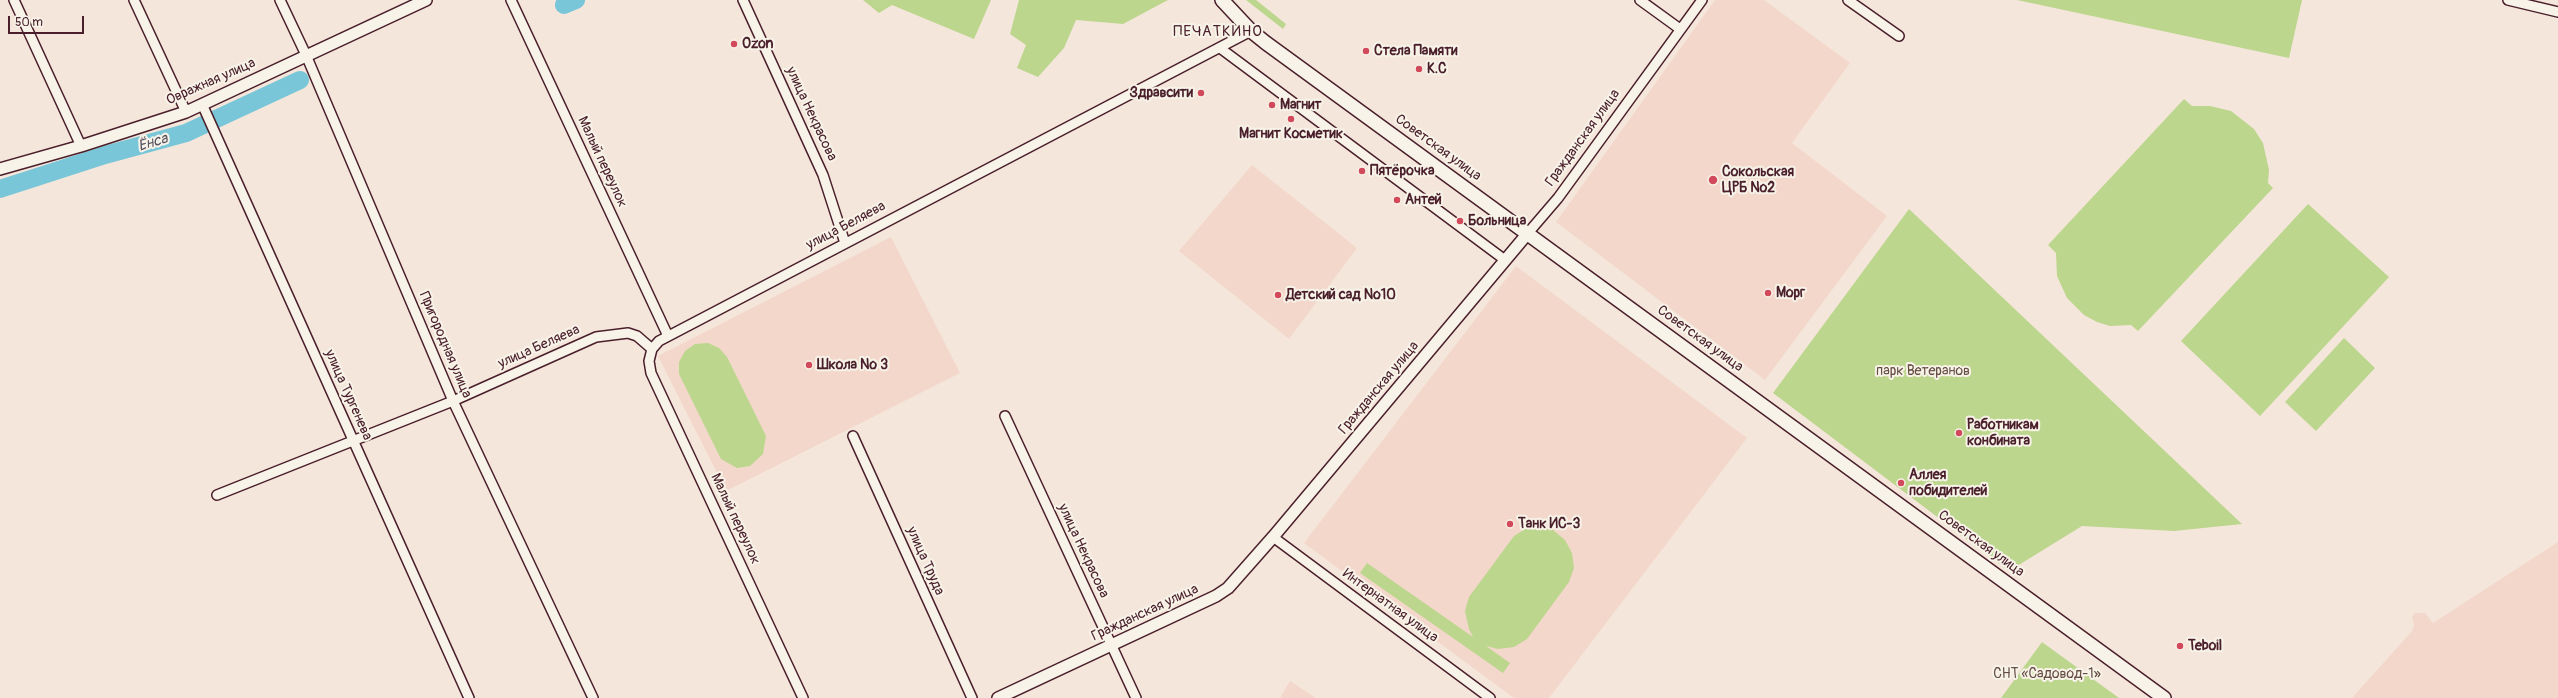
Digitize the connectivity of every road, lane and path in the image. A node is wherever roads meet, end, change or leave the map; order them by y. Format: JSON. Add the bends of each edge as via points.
{"nodes":[{"id":1,"x":14,"y":0,"type":"edge"},
{"id":2,"x":134,"y":0,"type":"edge"},
{"id":3,"x":280,"y":0,"type":"edge"},
{"id":4,"x":426,"y":0,"type":"edge"},
{"id":5,"x":511,"y":0,"type":"edge"},
{"id":6,"x":743,"y":0,"type":"edge"},
{"id":7,"x":1222,"y":0,"type":"edge"},
{"id":8,"x":1640,"y":0,"type":"edge"},
{"id":9,"x":1702,"y":0,"type":"edge"},
{"id":10,"x":1848,"y":0,"type":"edge"},
{"id":11,"x":2508,"y":0,"type":"edge"},
{"id":12,"x":2558,"y":12,"type":"edge"},
{"id":13,"x":1680,"y":29,"type":"junction"},
{"id":14,"x":1251,"y":31,"type":"junction"},
{"id":15,"x":1899,"y":36,"type":"dead end"},
{"id":16,"x":1220,"y":48,"type":"junction"},
{"id":17,"x":306,"y":55,"type":"junction"},
{"id":18,"x":202,"y":104,"type":"junction"},
{"id":19,"x":186,"y":112,"type":"junction"},
{"id":20,"x":81,"y":146,"type":"junction"},
{"id":21,"x":0,"y":169,"type":"edge"},
{"id":22,"x":1528,"y":233,"type":"junction"},
{"id":23,"x":845,"y":243,"type":"junction"},
{"id":24,"x":1505,"y":260,"type":"junction"},
{"id":25,"x":668,"y":336,"type":"junction"},
{"id":26,"x":652,"y":349,"type":"junction"},
{"id":27,"x":453,"y":401,"type":"junction"},
{"id":28,"x":1005,"y":416,"type":"dead end"},
{"id":29,"x":854,"y":436,"type":"dead end"},
{"id":30,"x":353,"y":442,"type":"junction"},
{"id":31,"x":217,"y":495,"type":"dead end"},
{"id":32,"x":1273,"y":537,"type":"junction"},
{"id":33,"x":1112,"y":645,"type":"junction"},
{"id":34,"x":469,"y":698,"type":"edge"},
{"id":35,"x":593,"y":698,"type":"edge"},
{"id":36,"x":803,"y":698,"type":"edge"},
{"id":37,"x":972,"y":698,"type":"edge"},
{"id":38,"x":998,"y":698,"type":"edge"},
{"id":39,"x":1136,"y":698,"type":"edge"},
{"id":40,"x":1490,"y":698,"type":"edge"},
{"id":41,"x":2164,"y":698,"type":"edge"}],
"edges":[{"from":1,"to":20,"type":"street"},
{"from":2,"to":19,"type":"street"},
{"from":3,"to":17,"type":"street","name":"Пригородная улица"},
{"from":4,"to":17,"type":"street","name":"Овражная улица"},
{"from":5,"to":25,"type":"street","name":"Малый переулок"},
{"from":6,"to":23,"type":"street","name":"улица Некрасова","via":[[823,175]]},
{"from":7,"to":14,"type":"main road","name":"Советская улица"},
{"from":8,"to":13,"type":"street"},
{"from":9,"to":13,"type":"street","name":"Гражданская улица"},
{"from":10,"to":15,"type":"street"},
{"from":11,"to":12,"type":"street"},
{"from":13,"to":22,"type":"street","name":"Гражданская улица","via":[[1558,198]]},
{"from":14,"to":16,"type":"street","name":"улица Беляева"},
{"from":14,"to":22,"type":"main road","name":"Советская улица"},
{"from":16,"to":23,"type":"street","name":"улица Беляева"},
{"from":16,"to":24,"type":"street"},
{"from":17,"to":18,"type":"street","name":"Овражная улица"},
{"from":17,"to":27,"type":"street","name":"Пригородная улица"},
{"from":18,"to":19,"type":"street","name":"Овражная улица"},
{"from":18,"to":30,"type":"street","name":"улица Тургенева"},
{"from":19,"to":20,"type":"street","name":"Овражная улица"},
{"from":20,"to":21,"type":"street","name":"Овражная улица"},
{"from":22,"to":24,"type":"street","name":"Гражданская улица"},
{"from":22,"to":41,"type":"main road","name":"Советская улица"},
{"from":23,"to":25,"type":"street","name":"улица Беляева"},
{"from":24,"to":32,"type":"street","name":"Гражданская улица"},
{"from":25,"to":26,"type":"street","name":"улица Беляева"},
{"from":26,"to":27,"type":"street","name":"улица Беляева","via":[[628,332],[596,337]]},
{"from":26,"to":36,"type":"street","name":"Малый переулок","via":[[649,361],[651,373]]},
{"from":27,"to":30,"type":"street","name":"улица Беляева"},
{"from":27,"to":35,"type":"street","name":"Пригородная улица"},
{"from":28,"to":33,"type":"street","name":"улица Некрасова"},
{"from":29,"to":37,"type":"street","name":"улица Труда"},
{"from":30,"to":31,"type":"street","name":"улица Беляева","via":[[345,442]]},
{"from":30,"to":34,"type":"street","name":"улица Тургенева"},
{"from":32,"to":33,"type":"street","name":"Гражданская улица","via":[[1239,578],[1216,596]]},
{"from":32,"to":40,"type":"street","name":"Интернатная улица"},
{"from":33,"to":38,"type":"street","name":"Гражданская улица"},
{"from":33,"to":39,"type":"street","name":"улица Некрасова"}]}
